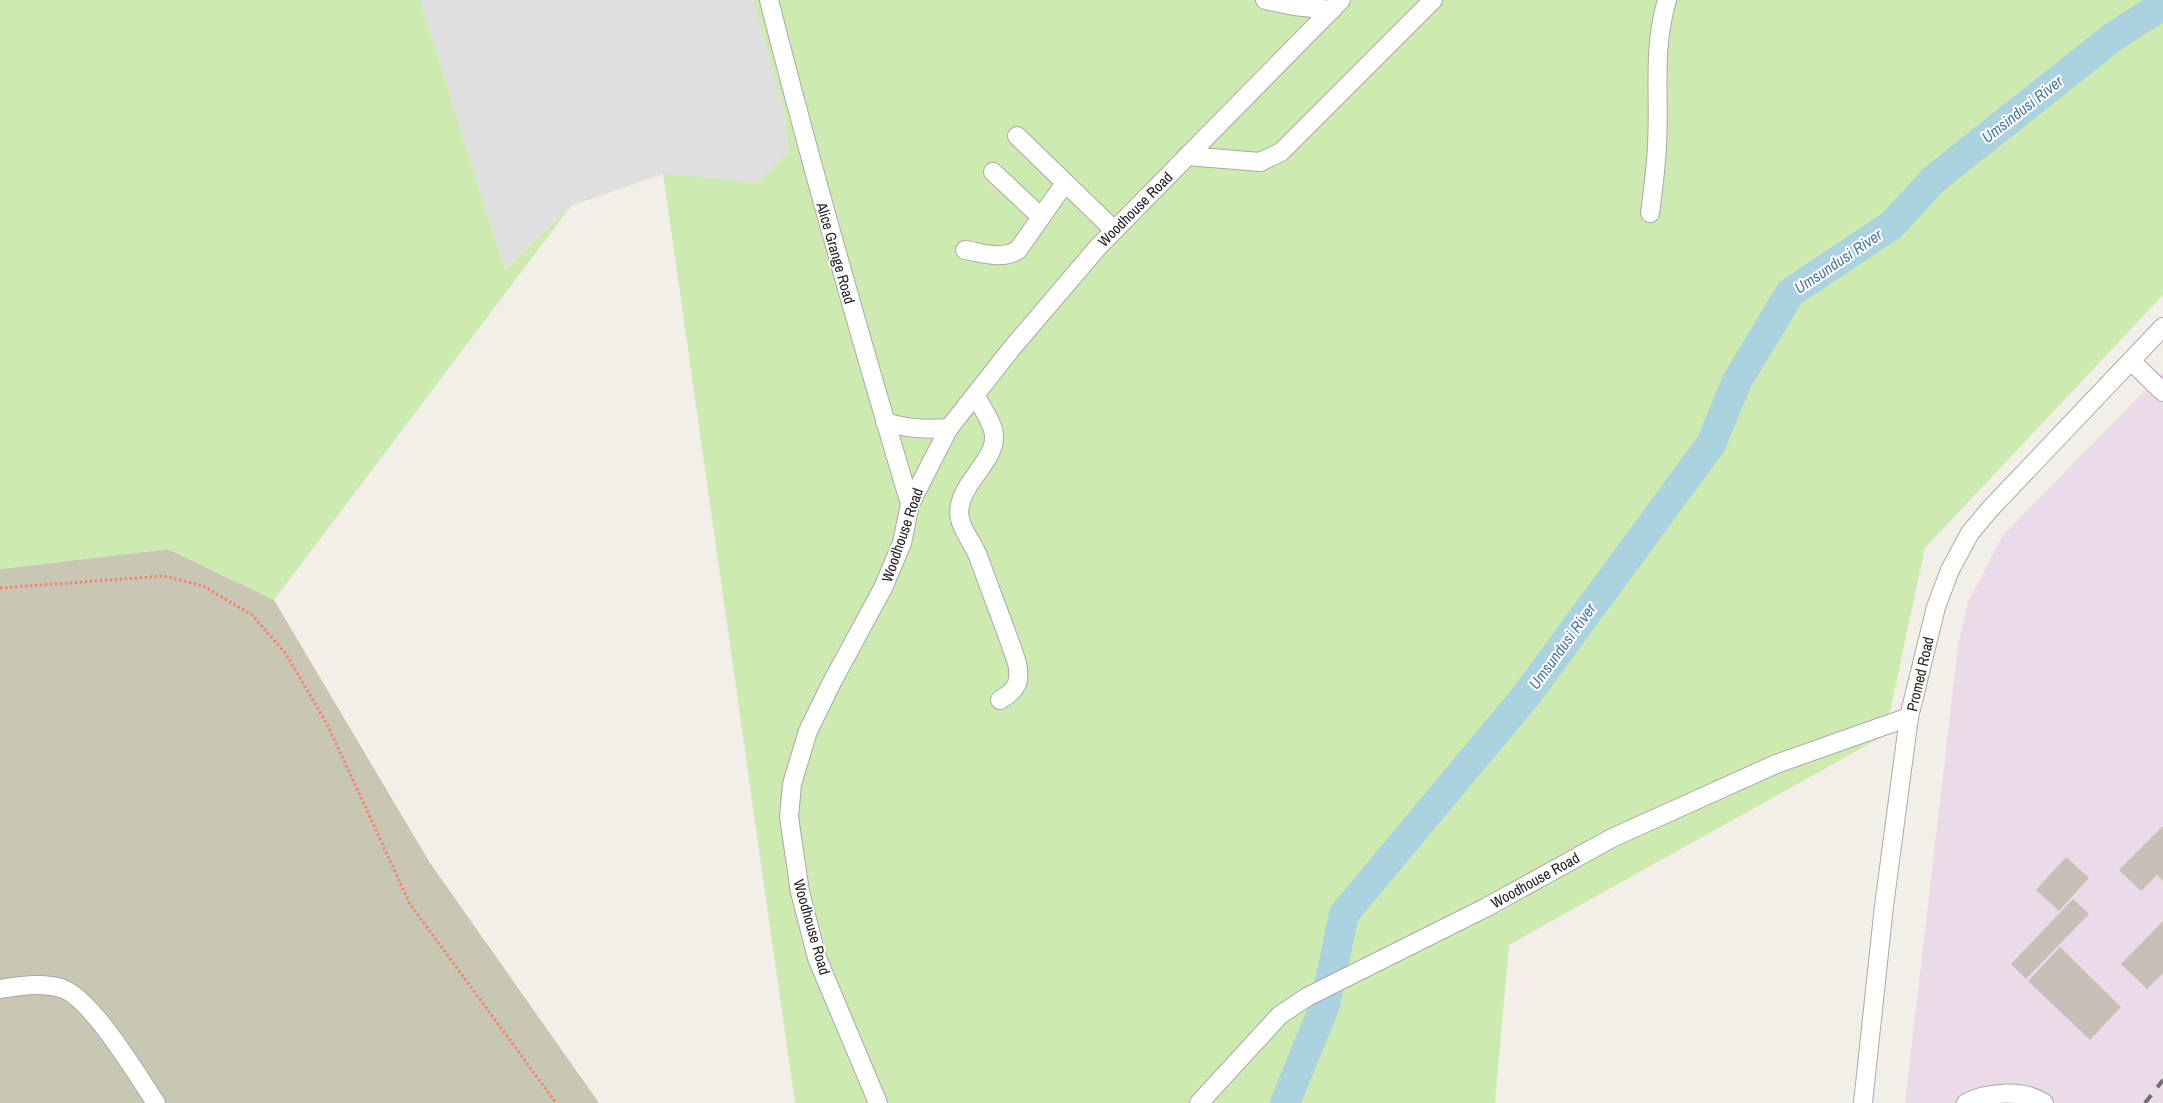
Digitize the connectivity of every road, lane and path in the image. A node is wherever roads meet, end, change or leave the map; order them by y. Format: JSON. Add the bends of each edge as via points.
{"nodes":[{"id":1,"x":769,"y":0,"type":"edge"},
{"id":2,"x":1265,"y":0,"type":"edge"},
{"id":3,"x":1433,"y":0,"type":"edge"},
{"id":4,"x":1667,"y":0,"type":"edge"},
{"id":5,"x":1336,"y":5,"type":"edge"},
{"id":6,"x":1017,"y":136,"type":"dead end"},
{"id":7,"x":1188,"y":156,"type":"junction"},
{"id":8,"x":993,"y":172,"type":"dead end"},
{"id":9,"x":1065,"y":183,"type":"junction"},
{"id":10,"x":1650,"y":213,"type":"dead end"},
{"id":11,"x":1041,"y":217,"type":"junction"},
{"id":12,"x":1114,"y":230,"type":"junction"},
{"id":13,"x":965,"y":250,"type":"dead end"},
{"id":14,"x":2163,"y":327,"type":"edge"},
{"id":15,"x":2131,"y":361,"type":"junction"},
{"id":16,"x":2163,"y":392,"type":"edge"},
{"id":17,"x":975,"y":396,"type":"junction"},
{"id":18,"x":885,"y":422,"type":"junction"},
{"id":19,"x":949,"y":428,"type":"junction"},
{"id":20,"x":910,"y":504,"type":"junction"},
{"id":21,"x":0,"y":588,"type":"edge"},
{"id":22,"x":1000,"y":700,"type":"dead end"},
{"id":23,"x":1909,"y":717,"type":"junction"},
{"id":24,"x":0,"y":990,"type":"edge"},
{"id":25,"x":156,"y":1103,"type":"edge"},
{"id":26,"x":556,"y":1103,"type":"edge"},
{"id":27,"x":878,"y":1103,"type":"edge"},
{"id":28,"x":1199,"y":1103,"type":"edge"},
{"id":29,"x":1863,"y":1103,"type":"edge"},
{"id":30,"x":1966,"y":1103,"type":"edge"},
{"id":31,"x":2044,"y":1103,"type":"edge"}],
"edges":[{"from":1,"to":18,"type":"street","name":"Alice Grange Road"},
{"from":2,"to":5,"type":"street","via":[[1294,6]]},
{"from":3,"to":7,"type":"street","via":[[1280,152],[1260,162]]},
{"from":4,"to":10,"type":"street","via":[[1659,26],[1658,145]]},
{"from":5,"to":7,"type":"street","name":"Woodhouse Road"},
{"from":6,"to":9,"type":"street"},
{"from":7,"to":12,"type":"street","name":"Woodhouse Road"},
{"from":8,"to":11,"type":"street"},
{"from":9,"to":11,"type":"street"},
{"from":9,"to":12,"type":"street"},
{"from":11,"to":13,"type":"street","via":[[1018,250],[1010,255]]},
{"from":12,"to":17,"type":"street","name":"Woodhouse Road"},
{"from":14,"to":15,"type":"street","name":"Promed Road"},
{"from":15,"to":16,"type":"street"},
{"from":15,"to":23,"type":"street","name":"Promed Road","via":[[1970,533],[1950,570],[1936,606]]},
{"from":17,"to":19,"type":"street","name":"Woodhouse Road"},
{"from":17,"to":22,"type":"street","via":[[992,426],[994,437],[991,449],[965,490],[959,506],[960,518],[1018,663],[1020,678],[1016,687]]},
{"from":18,"to":19,"type":"street","via":[[924,430]]},
{"from":18,"to":20,"type":"street","name":"Alice Grange Road"},
{"from":19,"to":20,"type":"street","name":"Woodhouse Road"},
{"from":20,"to":27,"type":"street","name":"Woodhouse Road","via":[[902,543],[883,588],[808,731],[792,784],[789,816],[800,892],[817,958]]},
{"from":21,"to":26,"type":"path","via":[[164,576],[203,586],[252,615],[286,654],[328,726],[410,904]]},
{"from":23,"to":28,"type":"street","name":"Woodhouse Road","via":[[1776,764],[1612,838],[1401,952],[1306,997],[1280,1016]]},
{"from":23,"to":29,"type":"street","name":"Promed Road"},
{"from":24,"to":25,"type":"street","via":[[42,985],[62,988],[79,1000],[103,1026]]},
{"from":30,"to":31,"type":"street","via":[[1984,1096],[2016,1095]]}]}
